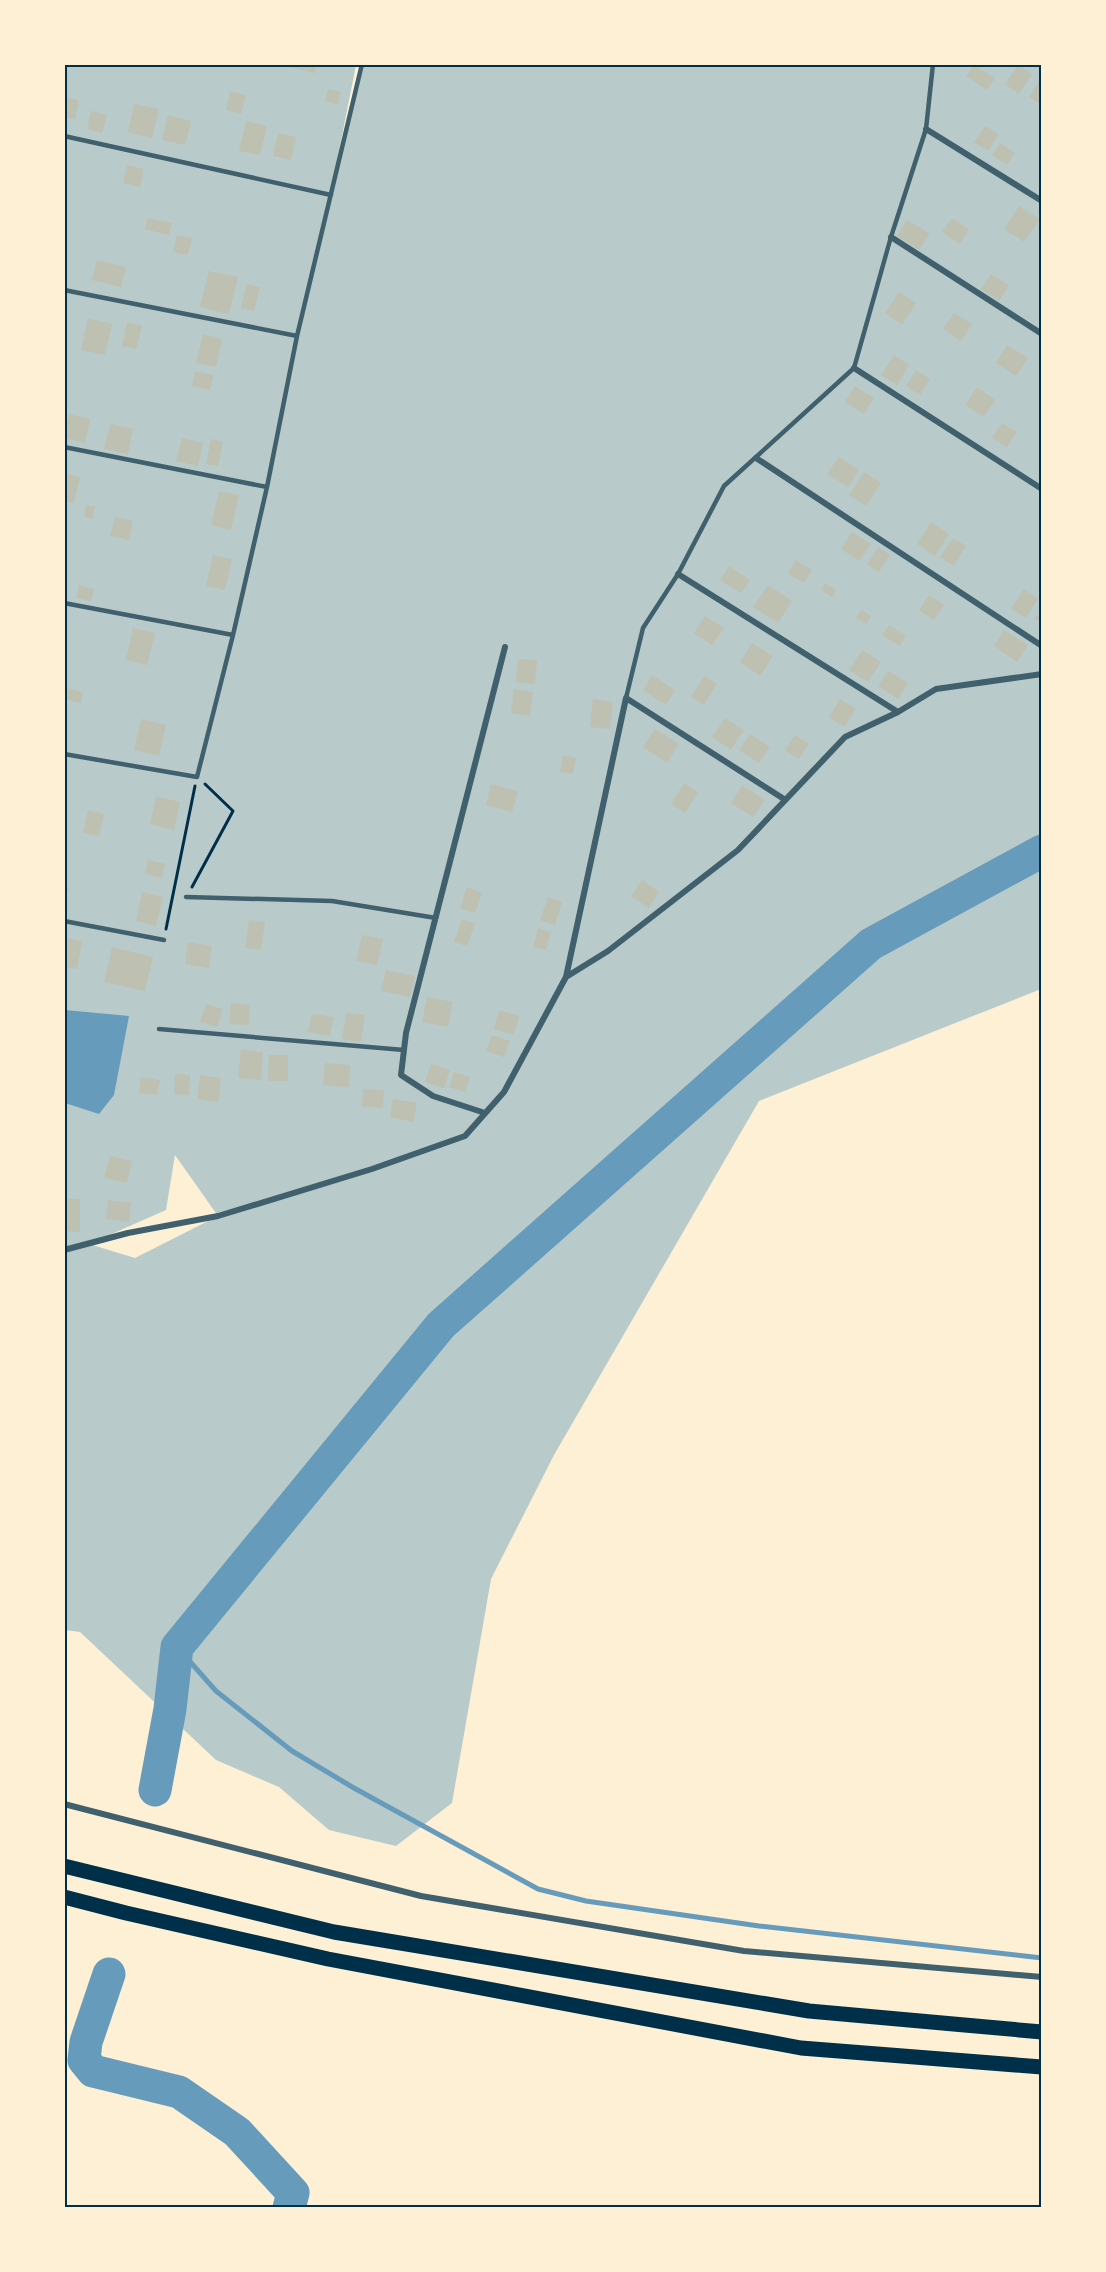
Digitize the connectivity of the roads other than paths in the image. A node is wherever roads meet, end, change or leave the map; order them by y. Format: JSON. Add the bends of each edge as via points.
{"nodes":[{"id":1,"x":362,"y":64,"type":"edge"},
{"id":2,"x":933,"y":64,"type":"edge"},
{"id":3,"x":926,"y":129,"type":"junction"},
{"id":4,"x":64,"y":136,"type":"edge"},
{"id":5,"x":331,"y":195,"type":"junction"},
{"id":6,"x":1041,"y":201,"type":"edge"},
{"id":7,"x":891,"y":237,"type":"junction"},
{"id":8,"x":64,"y":290,"type":"edge"},
{"id":9,"x":1041,"y":334,"type":"edge"},
{"id":10,"x":297,"y":336,"type":"junction"},
{"id":11,"x":854,"y":368,"type":"junction"},
{"id":12,"x":64,"y":447,"type":"edge"},
{"id":13,"x":756,"y":458,"type":"junction"},
{"id":14,"x":267,"y":487,"type":"junction"},
{"id":15,"x":1041,"y":489,"type":"edge"},
{"id":16,"x":678,"y":574,"type":"junction"},
{"id":17,"x":64,"y":603,"type":"edge"},
{"id":18,"x":234,"y":635,"type":"junction"},
{"id":19,"x":1041,"y":646,"type":"edge"},
{"id":20,"x":505,"y":647,"type":"dead end"},
{"id":21,"x":1041,"y":674,"type":"edge"},
{"id":22,"x":626,"y":698,"type":"junction"},
{"id":23,"x":898,"y":712,"type":"junction"},
{"id":24,"x":64,"y":754,"type":"edge"},
{"id":25,"x":784,"y":799,"type":"junction"},
{"id":26,"x":186,"y":897,"type":"road end"},
{"id":27,"x":436,"y":918,"type":"junction"},
{"id":28,"x":64,"y":921,"type":"edge"},
{"id":29,"x":164,"y":940,"type":"road end"},
{"id":30,"x":566,"y":976,"type":"junction"},
{"id":31,"x":159,"y":1029,"type":"dead end"},
{"id":32,"x":404,"y":1050,"type":"junction"},
{"id":33,"x":485,"y":1113,"type":"junction"},
{"id":34,"x":64,"y":1250,"type":"edge"},
{"id":35,"x":64,"y":1804,"type":"edge"},
{"id":36,"x":64,"y":1866,"type":"edge"},
{"id":37,"x":64,"y":1897,"type":"edge"},
{"id":38,"x":64,"y":1904,"type":"edge"},
{"id":39,"x":126,"y":1913,"type":"junction"},
{"id":40,"x":1041,"y":1977,"type":"edge"},
{"id":41,"x":1041,"y":2032,"type":"edge"},
{"id":42,"x":1041,"y":2067,"type":"edge"}],
"edges":[{"from":1,"to":5,"type":"lane"},
{"from":2,"to":3,"type":"lane"},
{"from":3,"to":6,"type":"street"},
{"from":3,"to":7,"type":"lane"},
{"from":4,"to":5,"type":"lane"},
{"from":5,"to":10,"type":"lane"},
{"from":7,"to":9,"type":"street"},
{"from":7,"to":11,"type":"lane"},
{"from":8,"to":10,"type":"lane"},
{"from":10,"to":14,"type":"lane"},
{"from":11,"to":13,"type":"lane"},
{"from":11,"to":15,"type":"street"},
{"from":12,"to":14,"type":"lane"},
{"from":13,"to":16,"type":"lane","via":[[723,486]]},
{"from":13,"to":19,"type":"street"},
{"from":14,"to":18,"type":"lane"},
{"from":16,"to":22,"type":"lane","via":[[643,628]]},
{"from":16,"to":23,"type":"street"},
{"from":17,"to":18,"type":"lane"},
{"from":18,"to":24,"type":"lane","via":[[197,777]]},
{"from":20,"to":27,"type":"street"},
{"from":21,"to":23,"type":"street","via":[[936,688]]},
{"from":22,"to":25,"type":"street"},
{"from":22,"to":30,"type":"street"},
{"from":23,"to":25,"type":"street","via":[[845,737]]},
{"from":25,"to":30,"type":"street","via":[[738,850],[609,951]]},
{"from":26,"to":27,"type":"lane","via":[[332,901]]},
{"from":27,"to":32,"type":"street"},
{"from":28,"to":29,"type":"lane"},
{"from":30,"to":33,"type":"street","via":[[504,1092]]},
{"from":31,"to":32,"type":"lane"},
{"from":32,"to":33,"type":"street","via":[[401,1075],[434,1096]]},
{"from":33,"to":34,"type":"street","via":[[465,1136],[372,1169],[218,1216]]},
{"from":35,"to":40,"type":"street","via":[[421,1896],[744,1951]]},
{"from":36,"to":41,"type":"highway","via":[[334,1932],[809,2011]]},
{"from":37,"to":39,"type":"highway"},
{"from":38,"to":39,"type":"highway"},
{"from":39,"to":42,"type":"highway","via":[[328,1959],[801,2048]]}]}
